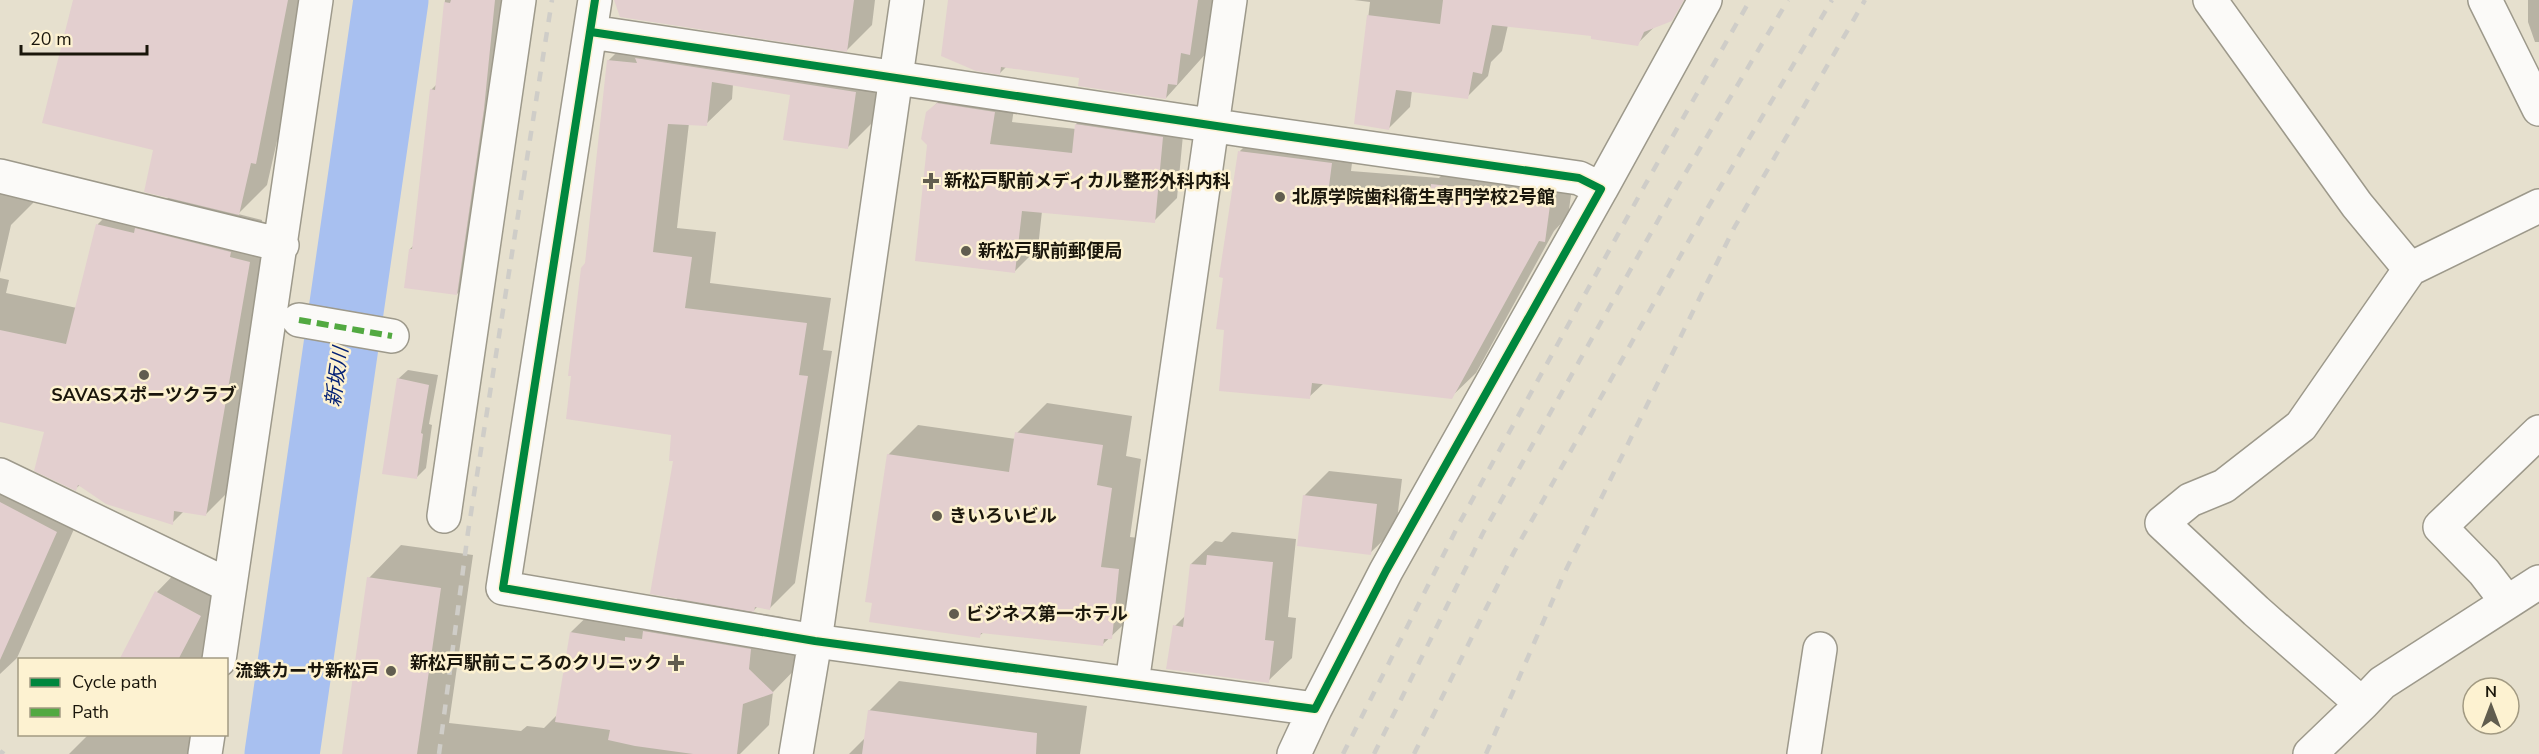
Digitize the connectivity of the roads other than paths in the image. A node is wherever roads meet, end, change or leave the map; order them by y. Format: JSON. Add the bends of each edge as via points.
{"nodes":[{"id":1,"x":316,"y":0,"type":"edge"},
{"id":2,"x":519,"y":0,"type":"edge"},
{"id":3,"x":907,"y":0,"type":"edge"},
{"id":4,"x":1230,"y":0,"type":"edge"},
{"id":5,"x":1705,"y":0,"type":"edge"},
{"id":6,"x":2210,"y":0,"type":"edge"},
{"id":7,"x":2485,"y":0,"type":"edge"},
{"id":8,"x":593,"y":16,"type":"edge"},
{"id":9,"x":895,"y":78,"type":"junction"},
{"id":10,"x":2539,"y":109,"type":"edge"},
{"id":11,"x":1213,"y":126,"type":"junction"},
{"id":12,"x":0,"y":176,"type":"edge"},
{"id":13,"x":1601,"y":189,"type":"junction"},
{"id":14,"x":2539,"y":206,"type":"edge"},
{"id":15,"x":282,"y":244,"type":"junction"},
{"id":16,"x":2410,"y":269,"type":"junction"},
{"id":17,"x":299,"y":320,"type":"dead end"},
{"id":18,"x":392,"y":336,"type":"dead end"},
{"id":19,"x":2539,"y":432,"type":"edge"},
{"id":20,"x":0,"y":475,"type":"edge"},
{"id":21,"x":444,"y":516,"type":"dead end"},
{"id":22,"x":2539,"y":582,"type":"edge"},
{"id":23,"x":230,"y":586,"type":"junction"},
{"id":24,"x":2507,"y":602,"type":"junction"},
{"id":25,"x":815,"y":641,"type":"junction"},
{"id":26,"x":1820,"y":649,"type":"dead end"},
{"id":27,"x":219,"y":658,"type":"edge"},
{"id":28,"x":1132,"y":683,"type":"junction"},
{"id":29,"x":2362,"y":704,"type":"junction"},
{"id":30,"x":1315,"y":709,"type":"junction"},
{"id":31,"x":208,"y":736,"type":"edge"},
{"id":32,"x":205,"y":754,"type":"edge"},
{"id":33,"x":796,"y":754,"type":"edge"},
{"id":34,"x":1294,"y":754,"type":"edge"},
{"id":35,"x":1804,"y":754,"type":"edge"},
{"id":36,"x":2310,"y":754,"type":"edge"}],
"edges":[{"from":1,"to":15,"type":"street"},
{"from":2,"to":21,"type":"street"},
{"from":3,"to":9,"type":"street"},
{"from":4,"to":11,"type":"street"},
{"from":5,"to":13,"type":"street"},
{"from":6,"to":16,"type":"street","via":[[2357,205]]},
{"from":7,"to":10,"type":"street"},
{"from":8,"to":9,"type":"street"},
{"from":8,"to":25,"type":"street","via":[[503,588]]},
{"from":9,"to":11,"type":"street"},
{"from":9,"to":25,"type":"street"},
{"from":11,"to":13,"type":"street","via":[[1579,178]]},
{"from":11,"to":28,"type":"street"},
{"from":12,"to":15,"type":"street"},
{"from":13,"to":30,"type":"street","via":[[1386,571]]},
{"from":14,"to":16,"type":"street"},
{"from":15,"to":23,"type":"street"},
{"from":16,"to":29,"type":"street","via":[[2301,426],[2224,486],[2190,500],[2162,523]]},
{"from":17,"to":18,"type":"street"},
{"from":19,"to":24,"type":"street","via":[[2440,527]]},
{"from":20,"to":23,"type":"street"},
{"from":22,"to":24,"type":"street"},
{"from":23,"to":27,"type":"street"},
{"from":24,"to":29,"type":"street","via":[[2382,683]]},
{"from":25,"to":28,"type":"street"},
{"from":25,"to":33,"type":"street"},
{"from":26,"to":35,"type":"street"},
{"from":28,"to":30,"type":"street"},
{"from":29,"to":36,"type":"street"},
{"from":30,"to":34,"type":"street"},
{"from":31,"to":32,"type":"street"}]}
